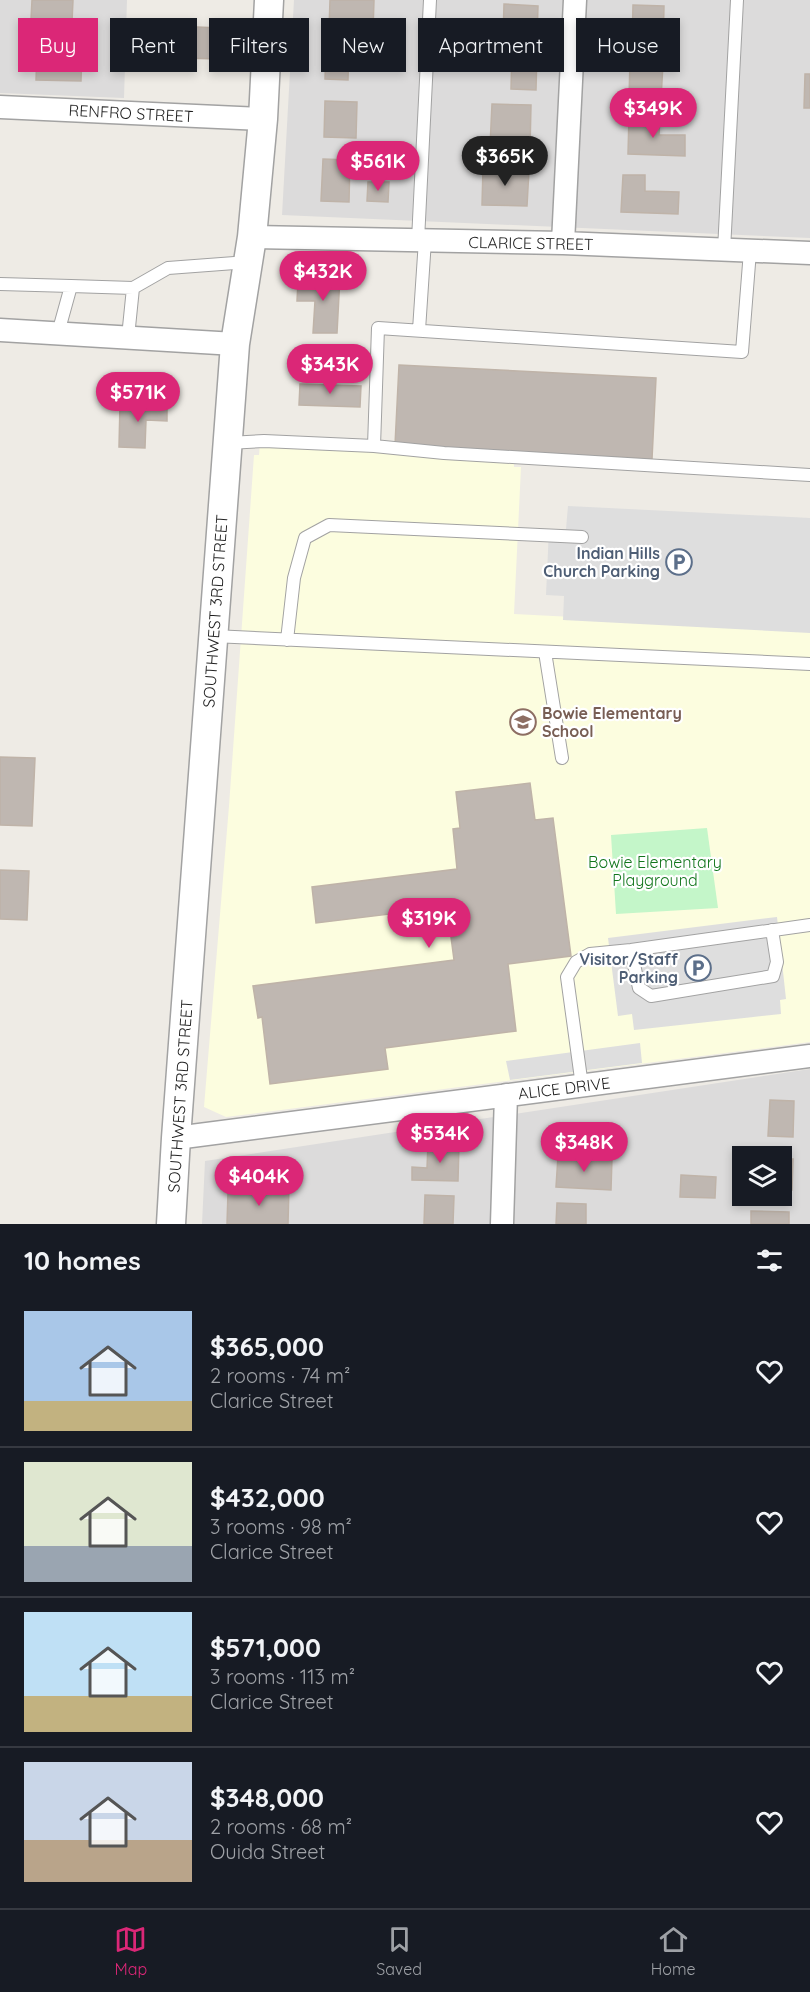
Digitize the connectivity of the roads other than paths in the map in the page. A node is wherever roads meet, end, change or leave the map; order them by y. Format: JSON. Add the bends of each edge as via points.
{"nodes":[{"id":1,"x":268,"y":0,"type":"edge"},
{"id":2,"x":430,"y":0,"type":"edge"},
{"id":3,"x":575,"y":0,"type":"edge"},
{"id":4,"x":737,"y":0,"type":"edge"},
{"id":5,"x":0,"y":106,"type":"edge"},
{"id":6,"x":263,"y":119,"type":"junction"},
{"id":7,"x":421,"y":240,"type":"junction"},
{"id":8,"x":563,"y":243,"type":"junction"},
{"id":9,"x":250,"y":250,"type":"junction"},
{"id":10,"x":724,"y":250,"type":"junction"},
{"id":11,"x":750,"y":251,"type":"junction"},
{"id":12,"x":810,"y":254,"type":"edge"},
{"id":13,"x":0,"y":284,"type":"edge"},
{"id":14,"x":71,"y":286,"type":"junction"},
{"id":15,"x":133,"y":288,"type":"junction"},
{"id":16,"x":0,"y":330,"type":"edge"},
{"id":17,"x":419,"y":330,"type":"junction"},
{"id":18,"x":58,"y":333,"type":"junction"},
{"id":19,"x":128,"y":337,"type":"junction"},
{"id":20,"x":235,"y":344,"type":"junction"},
{"id":21,"x":228,"y":443,"type":"junction"},
{"id":22,"x":375,"y":446,"type":"junction"},
{"id":23,"x":810,"y":476,"type":"edge"},
{"id":24,"x":582,"y":537,"type":"dead end"},
{"id":25,"x":213,"y":636,"type":"junction"},
{"id":26,"x":287,"y":640,"type":"junction"},
{"id":27,"x":545,"y":652,"type":"junction"},
{"id":28,"x":810,"y":664,"type":"edge"},
{"id":29,"x":562,"y":758,"type":"dead end"},
{"id":30,"x":810,"y":925,"type":"edge"},
{"id":31,"x":772,"y":930,"type":"junction"},
{"id":32,"x":631,"y":950,"type":"junction"},
{"id":33,"x":810,"y":1056,"type":"edge"},
{"id":34,"x":582,"y":1086,"type":"junction"},
{"id":35,"x":506,"y":1095,"type":"junction"},
{"id":36,"x":176,"y":1138,"type":"junction"},
{"id":37,"x":171,"y":1224,"type":"edge"},
{"id":38,"x":502,"y":1224,"type":"edge"}],
"edges":[{"from":1,"to":6,"type":"street","name":"SOUTHWEST 3RD STREET"},
{"from":2,"to":7,"type":"lane"},
{"from":3,"to":8,"type":"street"},
{"from":4,"to":10,"type":"lane"},
{"from":5,"to":6,"type":"street","name":"RENFRO STREET"},
{"from":6,"to":9,"type":"street","name":"SOUTHWEST 3RD STREET"},
{"from":7,"to":8,"type":"street","name":"CLARICE STREET"},
{"from":7,"to":9,"type":"street","name":"CLARICE STREET"},
{"from":7,"to":17,"type":"lane"},
{"from":8,"to":10,"type":"street","name":"CLARICE STREET"},
{"from":9,"to":15,"type":"lane","via":[[168,268]]},
{"from":9,"to":20,"type":"street","name":"SOUTHWEST 3RD STREET"},
{"from":10,"to":11,"type":"street","name":"CLARICE STREET"},
{"from":11,"to":12,"type":"street","name":"CLARICE STREET"},
{"from":11,"to":17,"type":"lane","via":[[742,352]]},
{"from":13,"to":14,"type":"lane"},
{"from":14,"to":15,"type":"lane"},
{"from":14,"to":18,"type":"lane"},
{"from":15,"to":19,"type":"lane"},
{"from":16,"to":18,"type":"street"},
{"from":17,"to":22,"type":"lane","via":[[378,328]]},
{"from":18,"to":19,"type":"street"},
{"from":19,"to":20,"type":"street"},
{"from":20,"to":21,"type":"street","name":"SOUTHWEST 3RD STREET"},
{"from":21,"to":22,"type":"lane"},
{"from":21,"to":25,"type":"street","name":"SOUTHWEST 3RD STREET"},
{"from":22,"to":23,"type":"lane"},
{"from":24,"to":26,"type":"lane","via":[[329,525],[305,538],[294,578]]},
{"from":25,"to":26,"type":"lane"},
{"from":25,"to":36,"type":"street","name":"SOUTHWEST 3RD STREET"},
{"from":26,"to":27,"type":"lane"},
{"from":27,"to":28,"type":"lane"},
{"from":27,"to":29,"type":"lane"},
{"from":30,"to":31,"type":"lane"},
{"from":31,"to":32,"type":"lane"},
{"from":31,"to":32,"type":"lane","via":[[777,962],[773,976],[651,996],[639,988]]},
{"from":32,"to":34,"type":"lane","via":[[590,954],[576,962],[567,977]]},
{"from":33,"to":34,"type":"street","name":"ALICE DRIVE"},
{"from":34,"to":35,"type":"street","name":"ALICE DRIVE"},
{"from":35,"to":36,"type":"street","name":"ALICE DRIVE"},
{"from":35,"to":38,"type":"street"},
{"from":36,"to":37,"type":"street","name":"SOUTHWEST 3RD STREET"}]}
